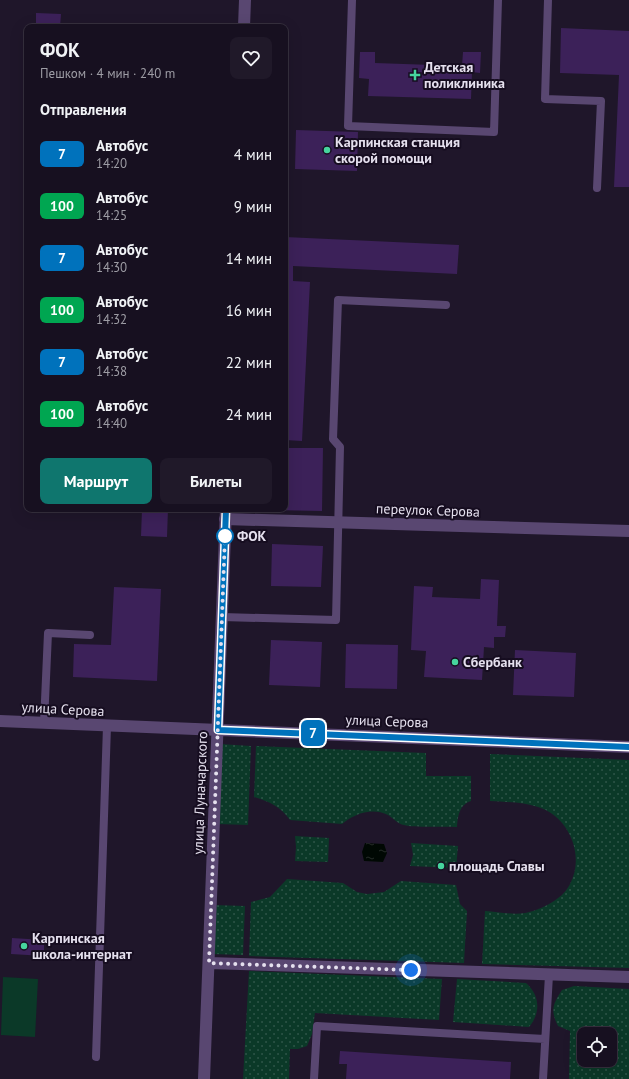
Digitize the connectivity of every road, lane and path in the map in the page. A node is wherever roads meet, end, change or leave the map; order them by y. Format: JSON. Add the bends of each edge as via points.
{"nodes":[{"id":1,"x":245,"y":0,"type":"edge"},
{"id":2,"x":352,"y":0,"type":"edge"},
{"id":3,"x":498,"y":0,"type":"edge"},
{"id":4,"x":548,"y":0,"type":"edge"},
{"id":5,"x":244,"y":24,"type":"edge"},
{"id":6,"x":597,"y":188,"type":"dead end"},
{"id":7,"x":446,"y":305,"type":"dead end"},
{"id":8,"x":226,"y":514,"type":"edge"},
{"id":9,"x":338,"y":522,"type":"junction"},
{"id":10,"x":629,"y":531,"type":"edge"},
{"id":11,"x":222,"y":617,"type":"junction"},
{"id":12,"x":90,"y":635,"type":"dead end"},
{"id":13,"x":0,"y":721,"type":"edge"},
{"id":14,"x":44,"y":723,"type":"junction"},
{"id":15,"x":107,"y":726,"type":"junction"},
{"id":16,"x":218,"y":730,"type":"junction"},
{"id":17,"x":629,"y":747,"type":"edge"},
{"id":18,"x":209,"y":963,"type":"junction"},
{"id":19,"x":548,"y":975,"type":"junction"},
{"id":20,"x":629,"y":978,"type":"edge"},
{"id":21,"x":545,"y":1039,"type":"junction"},
{"id":22,"x":96,"y":1057,"type":"dead end"},
{"id":23,"x":204,"y":1079,"type":"edge"},
{"id":24,"x":314,"y":1079,"type":"edge"},
{"id":25,"x":543,"y":1079,"type":"edge"}],
"edges":[{"from":1,"to":5,"type":"street"},
{"from":2,"to":3,"type":"lane","via":[[348,126],[494,132]]},
{"from":4,"to":6,"type":"lane","via":[[545,99],[600,100]]},
{"from":7,"to":9,"type":"lane","via":[[338,300],[333,439],[340,447]]},
{"from":8,"to":9,"type":"street","name":"переулок Серова"},
{"from":8,"to":11,"type":"street","name":"улица Луначарского"},
{"from":9,"to":10,"type":"street","name":"переулок Серова"},
{"from":9,"to":11,"type":"lane","via":[[336,620]]},
{"from":11,"to":16,"type":"street","name":"улица Луначарского"},
{"from":12,"to":14,"type":"lane","via":[[48,633]]},
{"from":13,"to":14,"type":"street","name":"улица Серова"},
{"from":14,"to":15,"type":"street","name":"улица Серова"},
{"from":15,"to":16,"type":"street","name":"улица Серова"},
{"from":15,"to":22,"type":"lane"},
{"from":16,"to":17,"type":"street","name":"улица Серова"},
{"from":16,"to":18,"type":"street","name":"улица Луначарского"},
{"from":18,"to":19,"type":"street"},
{"from":18,"to":23,"type":"street","name":"улица Луначарского"},
{"from":19,"to":20,"type":"street"},
{"from":19,"to":21,"type":"lane"},
{"from":21,"to":24,"type":"lane","via":[[317,1026]]},
{"from":21,"to":25,"type":"lane"}]}
